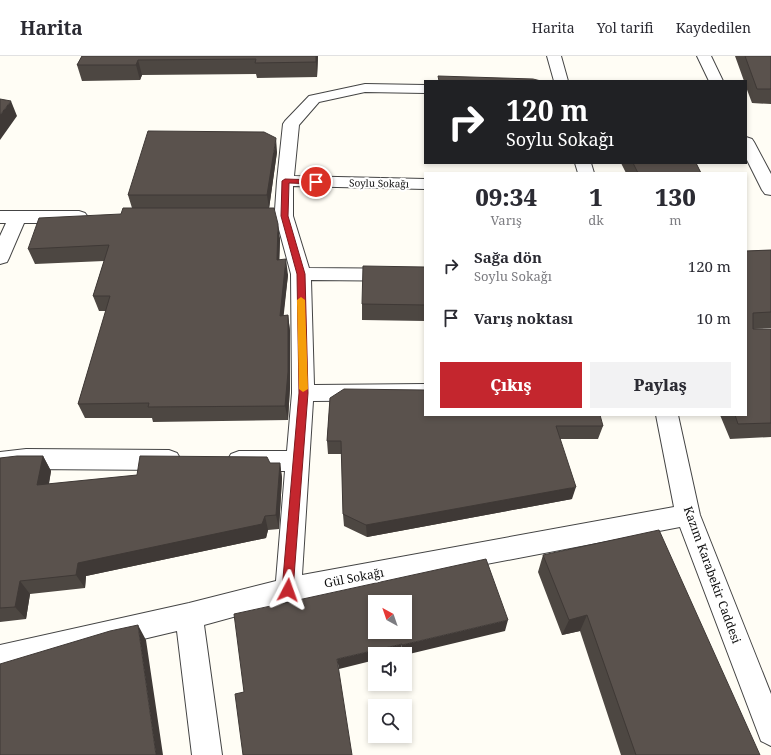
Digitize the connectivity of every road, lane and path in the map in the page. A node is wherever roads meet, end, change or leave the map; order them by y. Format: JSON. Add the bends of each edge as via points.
{"nodes":[{"id":1,"x":554,"y":56,"type":"edge"},
{"id":2,"x":704,"y":56,"type":"edge"},
{"id":3,"x":561,"y":80,"type":"edge"},
{"id":4,"x":716,"y":80,"type":"edge"},
{"id":5,"x":424,"y":88,"type":"edge"},
{"id":6,"x":747,"y":143,"type":"edge"},
{"id":7,"x":763,"y":162,"type":"edge"},
{"id":8,"x":285,"y":181,"type":"junction"},
{"id":9,"x":424,"y":184,"type":"edge"},
{"id":10,"x":771,"y":190,"type":"edge"},
{"id":11,"x":229,"y":216,"type":"edge"},
{"id":12,"x":284,"y":216,"type":"junction"},
{"id":13,"x":9,"y":217,"type":"edge"},
{"id":14,"x":96,"y":217,"type":"edge"},
{"id":15,"x":0,"y":258,"type":"edge"},
{"id":16,"x":301,"y":274,"type":"junction"},
{"id":17,"x":424,"y":275,"type":"edge"},
{"id":18,"x":424,"y":392,"type":"edge"},
{"id":19,"x":304,"y":393,"type":"junction"},
{"id":20,"x":667,"y":416,"type":"edge"},
{"id":21,"x":186,"y":460,"type":"edge"},
{"id":22,"x":218,"y":461,"type":"edge"},
{"id":23,"x":298,"y":461,"type":"junction"},
{"id":24,"x":0,"y":462,"type":"edge"},
{"id":25,"x":688,"y":515,"type":"junction"},
{"id":26,"x":288,"y":590,"type":"junction"},
{"id":27,"x":189,"y":616,"type":"junction"},
{"id":28,"x":0,"y":659,"type":"edge"},
{"id":29,"x":771,"y":730,"type":"edge"},
{"id":30,"x":207,"y":755,"type":"edge"}],
"edges":[{"from":1,"to":3,"type":"street"},
{"from":2,"to":4,"type":"street"},
{"from":5,"to":8,"type":"street","via":[[365,88],[314,99],[291,124]]},
{"from":6,"to":7,"type":"street"},
{"from":7,"to":10,"type":"street"},
{"from":8,"to":9,"type":"street","name":"Soylu Sokağı"},
{"from":8,"to":12,"type":"street"},
{"from":11,"to":12,"type":"street"},
{"from":12,"to":16,"type":"street"},
{"from":13,"to":14,"type":"street"},
{"from":13,"to":15,"type":"street"},
{"from":16,"to":17,"type":"street"},
{"from":16,"to":19,"type":"street"},
{"from":18,"to":19,"type":"street"},
{"from":19,"to":23,"type":"street"},
{"from":20,"to":25,"type":"street","name":"Kazım Karabekir Caddesi"},
{"from":21,"to":24,"type":"street","via":[[26,459]]},
{"from":22,"to":23,"type":"street"},
{"from":23,"to":26,"type":"street"},
{"from":25,"to":26,"type":"street","name":"Gül Sokağı"},
{"from":25,"to":29,"type":"street","name":"Kazım Karabekir Caddesi"},
{"from":26,"to":27,"type":"street","name":"Gül Sokağı"},
{"from":27,"to":28,"type":"street","name":"Gül Sokağı"},
{"from":27,"to":30,"type":"street"}]}
